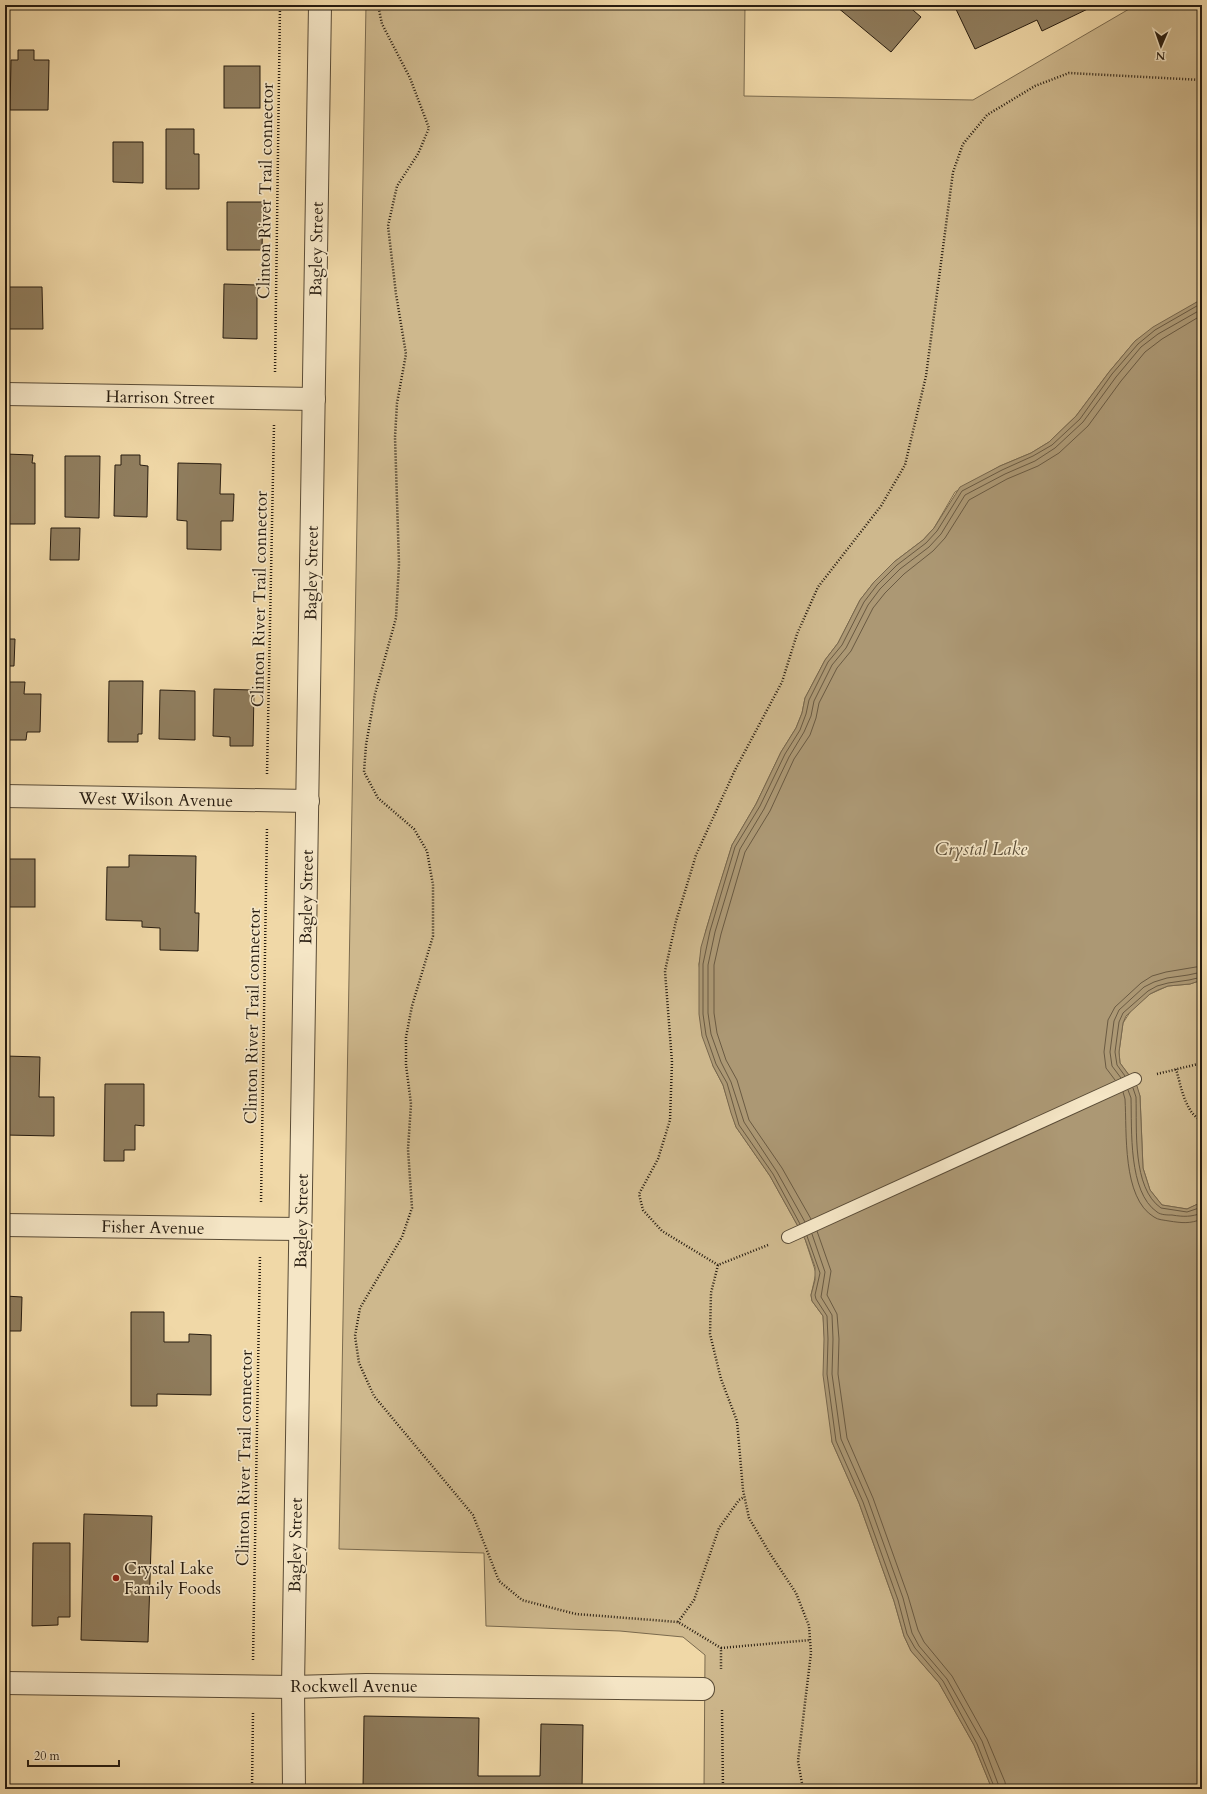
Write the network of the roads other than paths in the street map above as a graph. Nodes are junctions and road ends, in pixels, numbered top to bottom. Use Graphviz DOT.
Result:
graph roads {
  1 [pos="320,5"];
  2 [pos="5,394"];
  3 [pos="314,399"];
  4 [pos="5,796"];
  5 [pos="308,801"];
  6 [pos="1135,1079"];
  7 [pos="5,1225"];
  8 [pos="300,1229"];
  9 [pos="788,1236"];
  10 [pos="5,1683"];
  11 [pos="293,1687"];
  12 [pos="703,1689"];
  13 [pos="294,1789"];
  1 -- 3 [label="street, Bagley Street"];
  2 -- 3 [label="street, Harrison Street"];
  3 -- 5 [label="street, Bagley Street"];
  4 -- 5 [label="street, West Wilson Avenue"];
  5 -- 8 [label="street, Bagley Street"];
  6 -- 9 [label="lane"];
  7 -- 8 [label="street, Fisher Avenue"];
  8 -- 11 [label="street, Bagley Street"];
  10 -- 11 [label="street, Rockwell Avenue"];
  11 -- 12 [label="street, Rockwell Avenue"];
  11 -- 13 [label="street, Bagley Street"];
}
